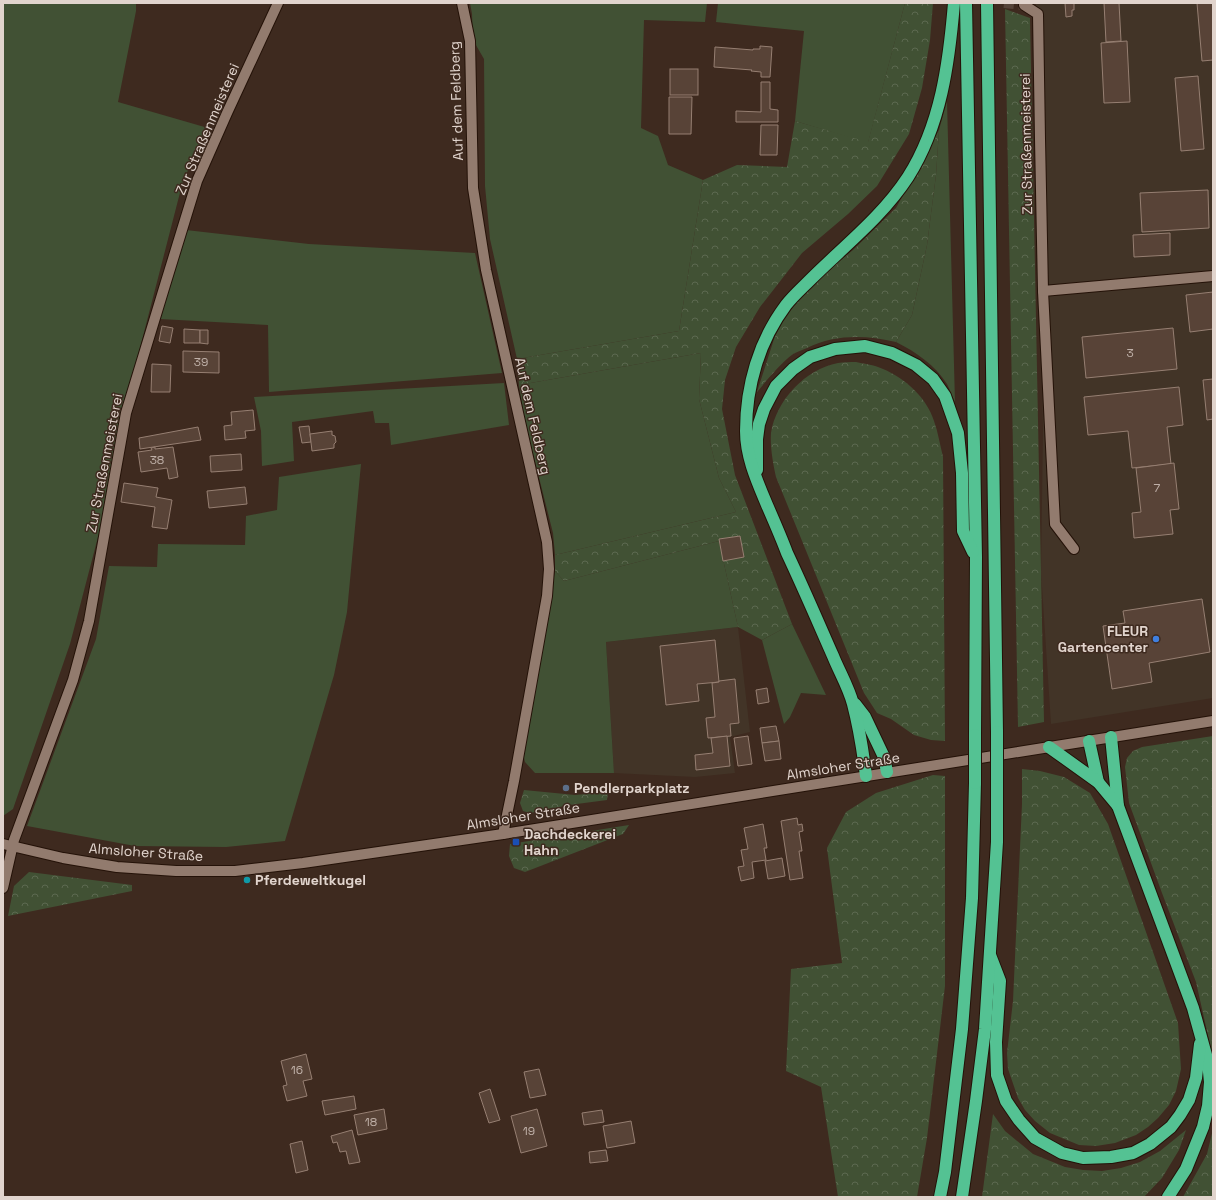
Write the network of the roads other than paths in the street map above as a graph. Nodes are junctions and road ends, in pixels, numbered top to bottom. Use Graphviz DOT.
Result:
graph roads {
  1 [pos="278,3"];
  2 [pos="462,3"];
  3 [pos="954,3"];
  4 [pos="966,3"];
  5 [pos="987,3"];
  6 [pos="1024,6"];
  7 [pos="1213,276"];
  8 [pos="1043,291"];
  9 [pos="758,483"];
  10 [pos="1074,549"];
  11 [pos="976,557"];
  12 [pos="853,702"];
  13 [pos="1213,721"];
  14 [pos="1111,737"];
  15 [pos="1089,741"];
  16 [pos="1049,747"];
  17 [pos="887,772"];
  18 [pos="866,776"];
  19 [pos="1098,782"];
  20 [pos="1118,806"];
  21 [pos="503,834"];
  22 [pos="7,845"];
  23 [pos="3,888"];
  24 [pos="990,955"];
  25 [pos="1201,1040"];
  26 [pos="940,1197"];
  27 [pos="962,1197"];
  28 [pos="1168,1197"];
  1 -- 22 [label="street, Zur Straßenmeisterei"];
  2 -- 21 [label="street, Auf dem Feldberg"];
  3 -- 9 [label="highway"];
  4 -- 11 [label="highway"];
  5 -- 24 [label="highway, bridge"];
  6 -- 8 [label="street, Zur Straßenmeisterei"];
  7 -- 8 [label="street"];
  8 -- 10 [label="street, Zur Straßenmeisterei"];
  9 -- 11 [label="highway"];
  9 -- 12 [label="highway"];
  11 -- 26 [label="highway, bridge"];
  12 -- 17 [label="highway"];
  12 -- 18 [label="highway"];
  13 -- 14 [label="street, Almsloher Straße"];
  14 -- 15 [label="street, Almsloher Straße"];
  14 -- 20 [label="highway"];
  15 -- 16 [label="street, Almsloher Straße"];
  15 -- 19 [label="highway"];
  16 -- 17 [label="street, Almsloher Straße"];
  16 -- 19 [label="highway"];
  17 -- 18 [label="street, Almsloher Straße"];
  18 -- 21 [label="street, Almsloher Straße"];
  19 -- 20 [label="highway"];
  20 -- 25 [label="highway"];
  21 -- 22 [label="street, Almsloher Straße"];
  22 -- 23 [label="street, Zur Straßenmeisterei"];
  24 -- 25 [label="highway"];
  24 -- 27 [label="highway"];
  25 -- 28 [label="highway"];
}
